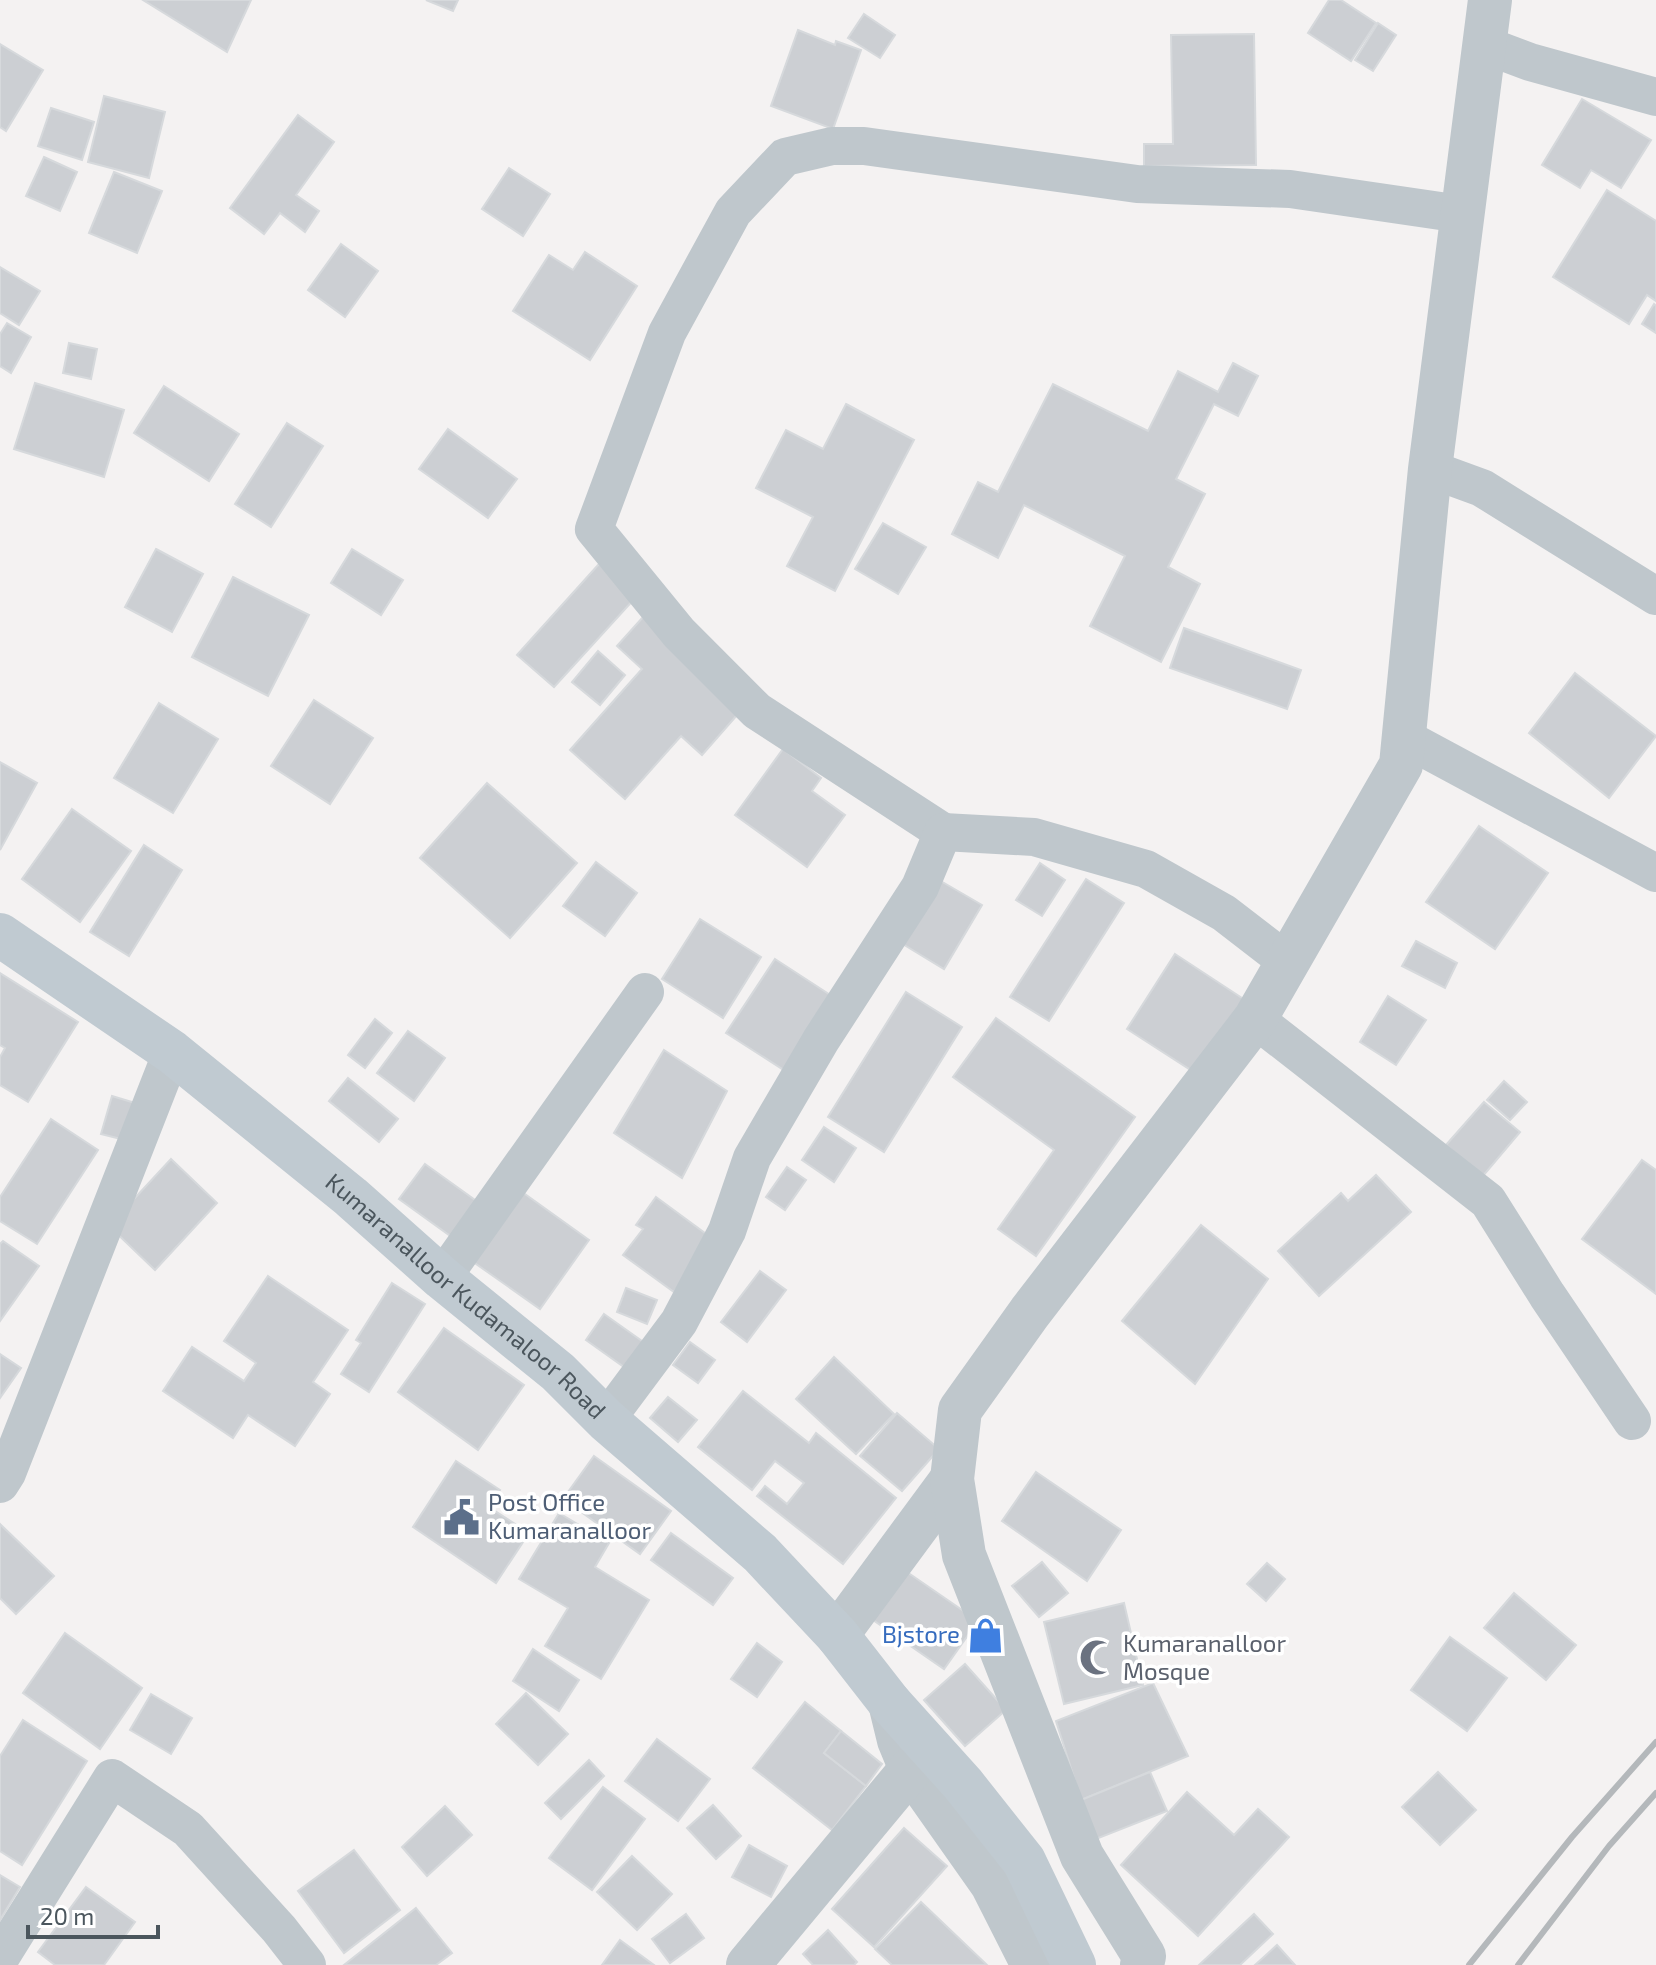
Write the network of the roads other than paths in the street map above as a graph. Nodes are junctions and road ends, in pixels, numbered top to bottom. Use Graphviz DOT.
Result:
graph roads {
  1 [pos="1490,0"];
  2 [pos="1482,44"];
  3 [pos="1656,97"];
  4 [pos="1461,214"];
  5 [pos="1430,469"];
  6 [pos="1656,596"];
  7 [pos="1403,737"];
  8 [pos="943,832"];
  9 [pos="1656,873"];
  10 [pos="0,935"];
  11 [pos="1289,963"];
  12 [pos="645,992"];
  13 [pos="1255,1019"];
  14 [pos="172,1052"];
  15 [pos="442,1278"];
  16 [pos="606,1420"];
  17 [pos="1632,1421"];
  18 [pos="952,1479"];
  19 [pos="0,1484"];
  20 [pos="837,1635"];
  21 [pos="890,1703"];
  22 [pos="911,1769"];
  23 [pos="0,1958"];
  24 [pos="1146,1962"];
  25 [pos="307,1965"];
  26 [pos="748,1965"];
  27 [pos="1033,1965"];
  28 [pos="1074,1965"];
  1 -- 2 [label="street"];
  2 -- 3 [label="street"];
  2 -- 4 [label="street"];
  4 -- 5 [label="street"];
  4 -- 8 [label="street"];
  5 -- 6 [label="street"];
  5 -- 7 [label="street"];
  7 -- 9 [label="street"];
  7 -- 11 [label="street"];
  8 -- 11 [label="street"];
  8 -- 16 [label="street"];
  10 -- 14 [label="main road, Kumaranalloor Kudamaloor Road"];
  11 -- 13 [label="street"];
  12 -- 15 [label="street"];
  13 -- 17 [label="street"];
  13 -- 18 [label="street"];
  14 -- 15 [label="main road, Kumaranalloor Kudamaloor Road"];
  14 -- 19 [label="street"];
  15 -- 16 [label="main road, Kumaranalloor Kudamaloor Road"];
  16 -- 20 [label="main road, Kumaranalloor Kudamaloor Road"];
  18 -- 20 [label="street"];
  18 -- 24 [label="street"];
  20 -- 21 [label="main road, Kumaranalloor Kudamaloor Road"];
  21 -- 22 [label="street"];
  21 -- 28 [label="main road, Kumaranalloor Kudamaloor Road"];
  22 -- 26 [label="street"];
  22 -- 27 [label="street"];
  23 -- 25 [label="street"];
}
